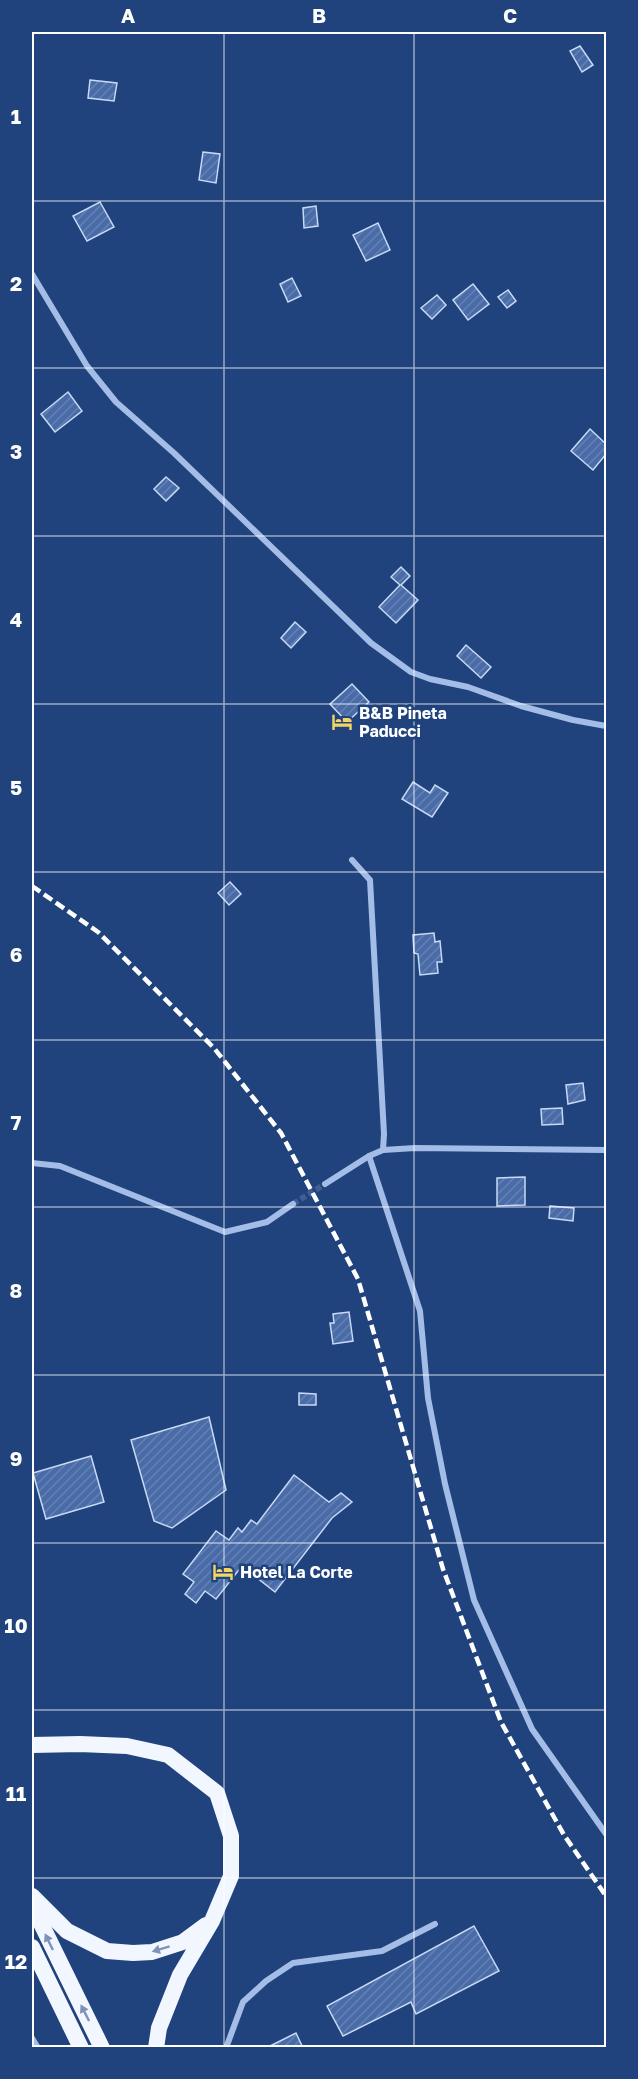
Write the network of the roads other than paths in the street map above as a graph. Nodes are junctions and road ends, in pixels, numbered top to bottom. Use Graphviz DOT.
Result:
graph roads {
  1 [pos="32,274"];
  2 [pos="606,726"];
  3 [pos="352,861"];
  4 [pos="383,1150"];
  5 [pos="606,1150"];
  6 [pos="369,1156"];
  7 [pos="32,1163"];
  8 [pos="325,1184"];
  9 [pos="293,1204"];
  10 [pos="32,1745"];
  11 [pos="606,1834"];
  12 [pos="32,1896"];
  13 [pos="32,1905"];
  14 [pos="212,1921"];
  15 [pos="435,1924"];
  16 [pos="32,1947"];
  17 [pos="32,2038"];
  18 [pos="38,2048"];
  19 [pos="81,2048"];
  20 [pos="102,2048"];
  21 [pos="156,2048"];
  22 [pos="226,2048"];
  1 -- 2 [label="street"];
  3 -- 4 [label="street"];
  4 -- 5 [label="street"];
  4 -- 6 [label="street"];
  6 -- 8 [label="street"];
  6 -- 11 [label="street"];
  7 -- 9 [label="street"];
  10 -- 14 [label="highway"];
  14 -- 12 [label="highway, one-way"];
  20 -- 13 [label="highway, one-way"];
  14 -- 21 [label="highway"];
  15 -- 22 [label="street"];
  16 -- 19 [label="highway"];
  17 -- 18 [label="street"];
}
